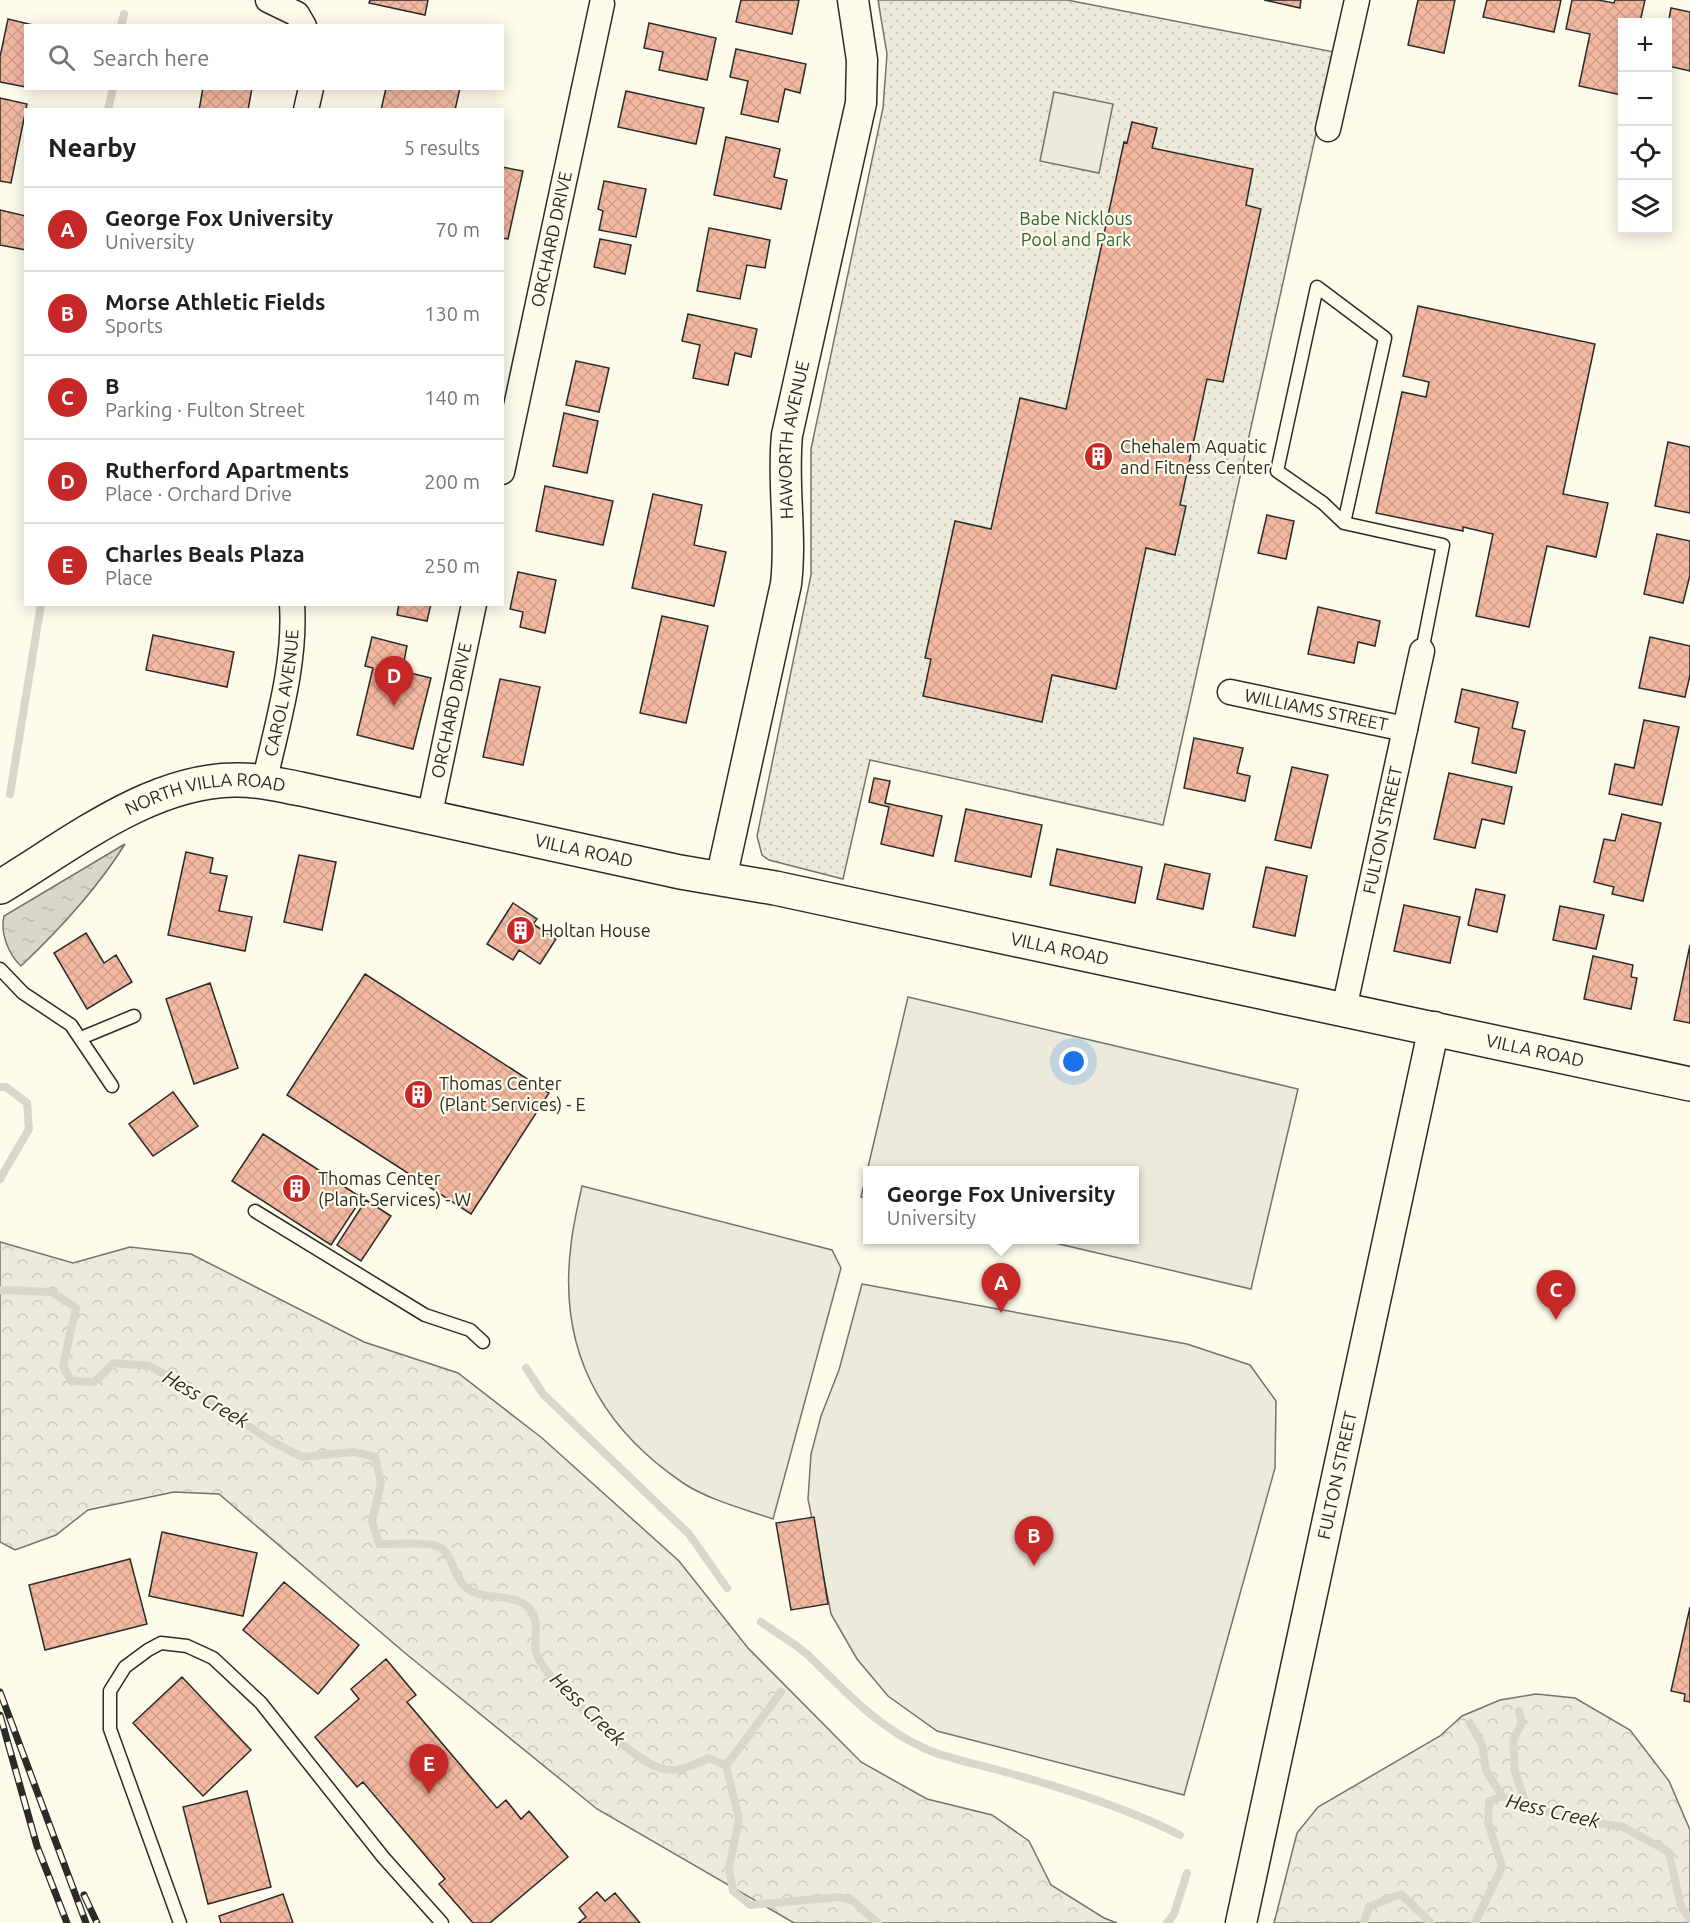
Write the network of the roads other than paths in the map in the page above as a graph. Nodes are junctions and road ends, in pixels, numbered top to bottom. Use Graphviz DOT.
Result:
graph roads {
  1 [pos="268,0"];
  2 [pos="853,0"];
  3 [pos="1357,0"];
  4 [pos="602,4"];
  5 [pos="303,24"];
  6 [pos="311,90"];
  7 [pos="306,108"];
  8 [pos="1328,129"];
  9 [pos="504,463"];
  10 [pos="1344,523"];
  11 [pos="292,606"];
  12 [pos="474,606"];
  13 [pos="1422,651"];
  14 [pos="1230,692"];
  15 [pos="1405,729"];
  16 [pos="264,783"];
  17 [pos="429,818"];
  18 [pos="721,879"];
  19 [pos="0,887"];
  20 [pos="0,969"];
  21 [pos="1344,1008"];
  22 [pos="134,1016"];
  23 [pos="1434,1027"];
  24 [pos="81,1038"];
  25 [pos="1690,1084"];
  26 [pos="112,1086"];
  27 [pos="255,1211"];
  28 [pos="483,1342"];
  29 [pos="180,1923"];
  30 [pos="442,1923"];
  31 [pos="1241,1923"];
  1 -- 5 [label="street"];
  2 -- 18 [label="street, HAWORTH AVENUE"];
  3 -- 8 [label="street"];
  4 -- 9 [label="street, ORCHARD DRIVE"];
  6 -- 7 [label="street"];
  10 -- 10 [label="lane"];
  10 -- 13 [label="lane"];
  11 -- 16 [label="street, CAROL AVENUE"];
  12 -- 17 [label="street, ORCHARD DRIVE"];
  13 -- 15 [label="street, FULTON STREET"];
  14 -- 15 [label="street, WILLIAMS STREET"];
  15 -- 21 [label="street, FULTON STREET"];
  16 -- 17 [label="main road, NORTH VILLA ROAD"];
  16 -- 19 [label="main road, NORTH VILLA ROAD"];
  17 -- 18 [label="main road, VILLA ROAD"];
  18 -- 21 [label="main road, VILLA ROAD"];
  20 -- 24 [label="lane"];
  21 -- 23 [label="main road, VILLA ROAD"];
  22 -- 24 [label="lane"];
  23 -- 25 [label="main road, VILLA ROAD"];
  23 -- 31 [label="street, FULTON STREET"];
  24 -- 26 [label="lane"];
  27 -- 28 [label="lane"];
  29 -- 30 [label="lane"];
}
